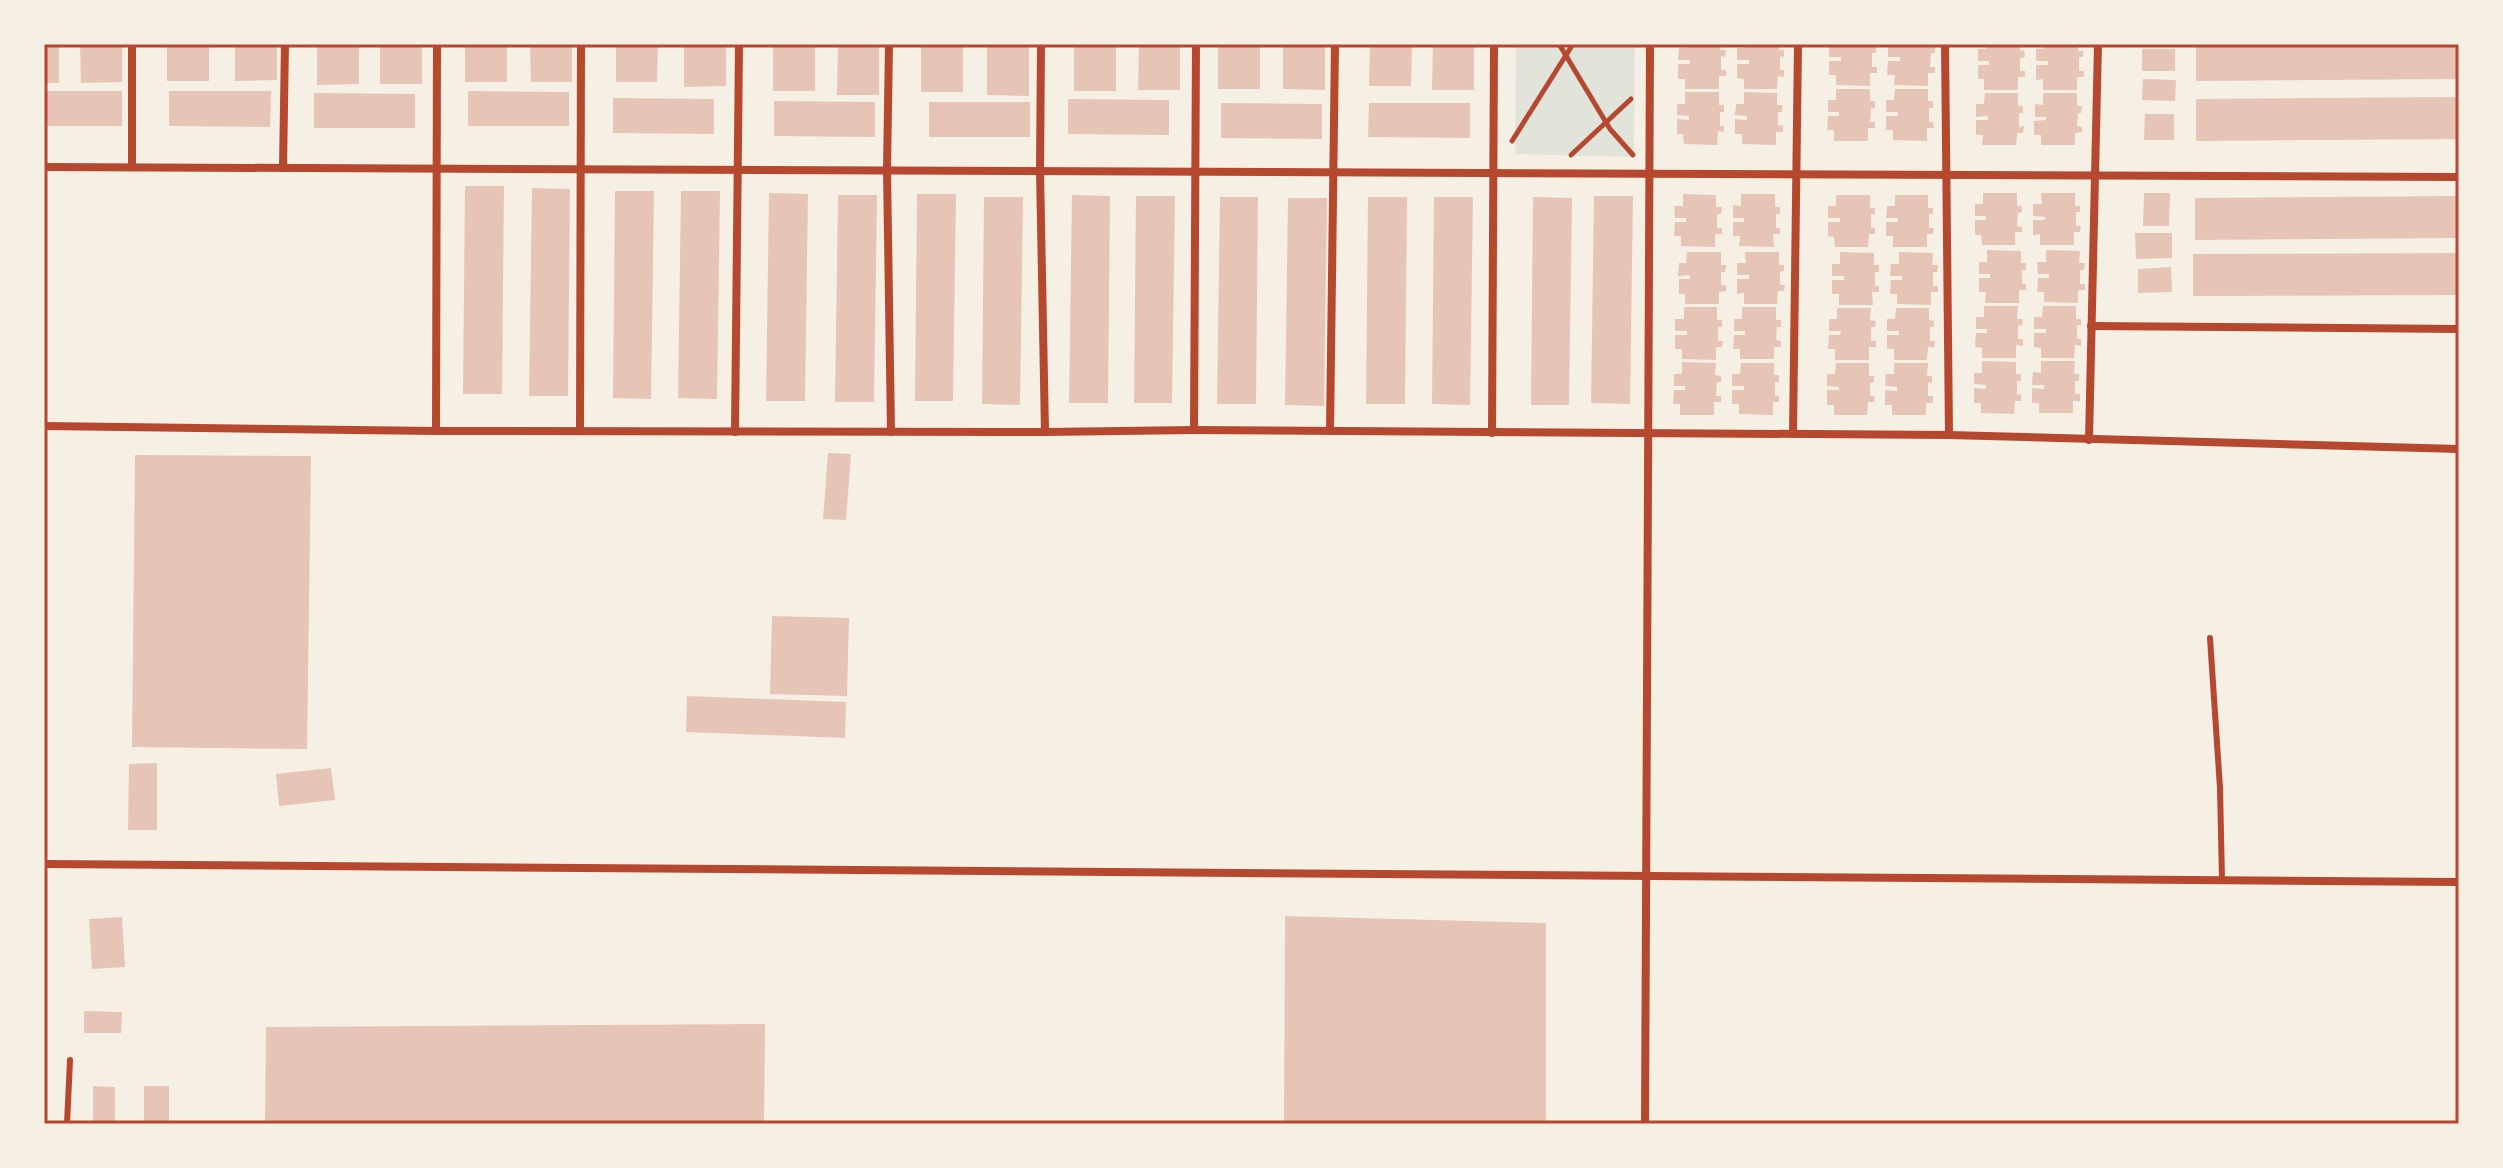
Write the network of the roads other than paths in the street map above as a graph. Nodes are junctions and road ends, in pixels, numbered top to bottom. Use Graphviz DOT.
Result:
graph roads {
  1 [pos="132,44"];
  2 [pos="285,44"];
  3 [pos="437,44"];
  4 [pos="581,44"];
  5 [pos="739,44"];
  6 [pos="889,44"];
  7 [pos="1041,44"];
  8 [pos="1196,44"];
  9 [pos="1335,44"];
  10 [pos="1494,44"];
  11 [pos="1650,44"];
  12 [pos="1798,44"];
  13 [pos="1945,44"];
  14 [pos="2098,44"];
  15 [pos="44,167"];
  16 [pos="132,167"];
  17 [pos="283,168"];
  18 [pos="437,169"];
  19 [pos="579,169"];
  20 [pos="737,170"];
  21 [pos="887,170"];
  22 [pos="1040,171"];
  23 [pos="1197,171"];
  24 [pos="1332,172"];
  25 [pos="1493,173"];
  26 [pos="1649,174"];
  27 [pos="1797,175"];
  28 [pos="1945,175"];
  29 [pos="2094,176"];
  30 [pos="2459,177"];
  31 [pos="2091,326"];
  32 [pos="2459,329"];
  33 [pos="44,426"];
  34 [pos="1194,430"];
  35 [pos="436,431"];
  36 [pos="580,431"];
  37 [pos="1330,431"];
  38 [pos="735,432"];
  39 [pos="891,432"];
  40 [pos="1045,432"];
  41 [pos="1492,433"];
  42 [pos="1648,434"];
  43 [pos="1793,434"];
  44 [pos="1949,435"];
  45 [pos="2089,440"];
  46 [pos="2459,449"];
  47 [pos="2210,638"];
  48 [pos="44,864"];
  49 [pos="1646,875"];
  50 [pos="2222,880"];
  51 [pos="2459,882"];
  52 [pos="70,1060"];
  53 [pos="67,1124"];
  54 [pos="1645,1124"];
  1 -- 16 [label="street"];
  2 -- 17 [label="street"];
  3 -- 18 [label="street"];
  4 -- 19 [label="street"];
  5 -- 20 [label="street"];
  6 -- 21 [label="street"];
  7 -- 22 [label="street"];
  8 -- 23 [label="street"];
  9 -- 24 [label="street"];
  10 -- 25 [label="street"];
  11 -- 26 [label="street"];
  12 -- 27 [label="street"];
  13 -- 28 [label="street"];
  14 -- 29 [label="street"];
  15 -- 16 [label="street"];
  16 -- 17 [label="street"];
  17 -- 18 [label="street"];
  18 -- 19 [label="street"];
  18 -- 35 [label="street"];
  19 -- 20 [label="street"];
  19 -- 36 [label="street"];
  20 -- 21 [label="street"];
  20 -- 38 [label="street"];
  21 -- 22 [label="street"];
  21 -- 39 [label="street"];
  22 -- 23 [label="street"];
  22 -- 40 [label="street"];
  23 -- 24 [label="street"];
  23 -- 34 [label="street"];
  24 -- 25 [label="street"];
  24 -- 37 [label="street"];
  25 -- 26 [label="street"];
  25 -- 41 [label="street"];
  26 -- 27 [label="street"];
  26 -- 42 [label="street"];
  27 -- 28 [label="street"];
  27 -- 43 [label="street"];
  28 -- 29 [label="street"];
  28 -- 44 [label="street"];
  29 -- 30 [label="street"];
  29 -- 31 [label="street"];
  31 -- 32 [label="street"];
  31 -- 45 [label="street"];
  33 -- 35 [label="street"];
  34 -- 37 [label="street"];
  34 -- 40 [label="street"];
  35 -- 36 [label="street"];
  36 -- 38 [label="street"];
  37 -- 41 [label="street"];
  38 -- 39 [label="street"];
  39 -- 40 [label="street"];
  41 -- 42 [label="street"];
  42 -- 43 [label="street"];
  42 -- 49 [label="street"];
  43 -- 44 [label="street"];
  44 -- 45 [label="street"];
  45 -- 46 [label="street"];
  47 -- 50 [label="lane"];
  48 -- 49 [label="street"];
  49 -- 50 [label="street"];
  49 -- 54 [label="street"];
  50 -- 51 [label="street"];
  52 -- 53 [label="lane"];
}
